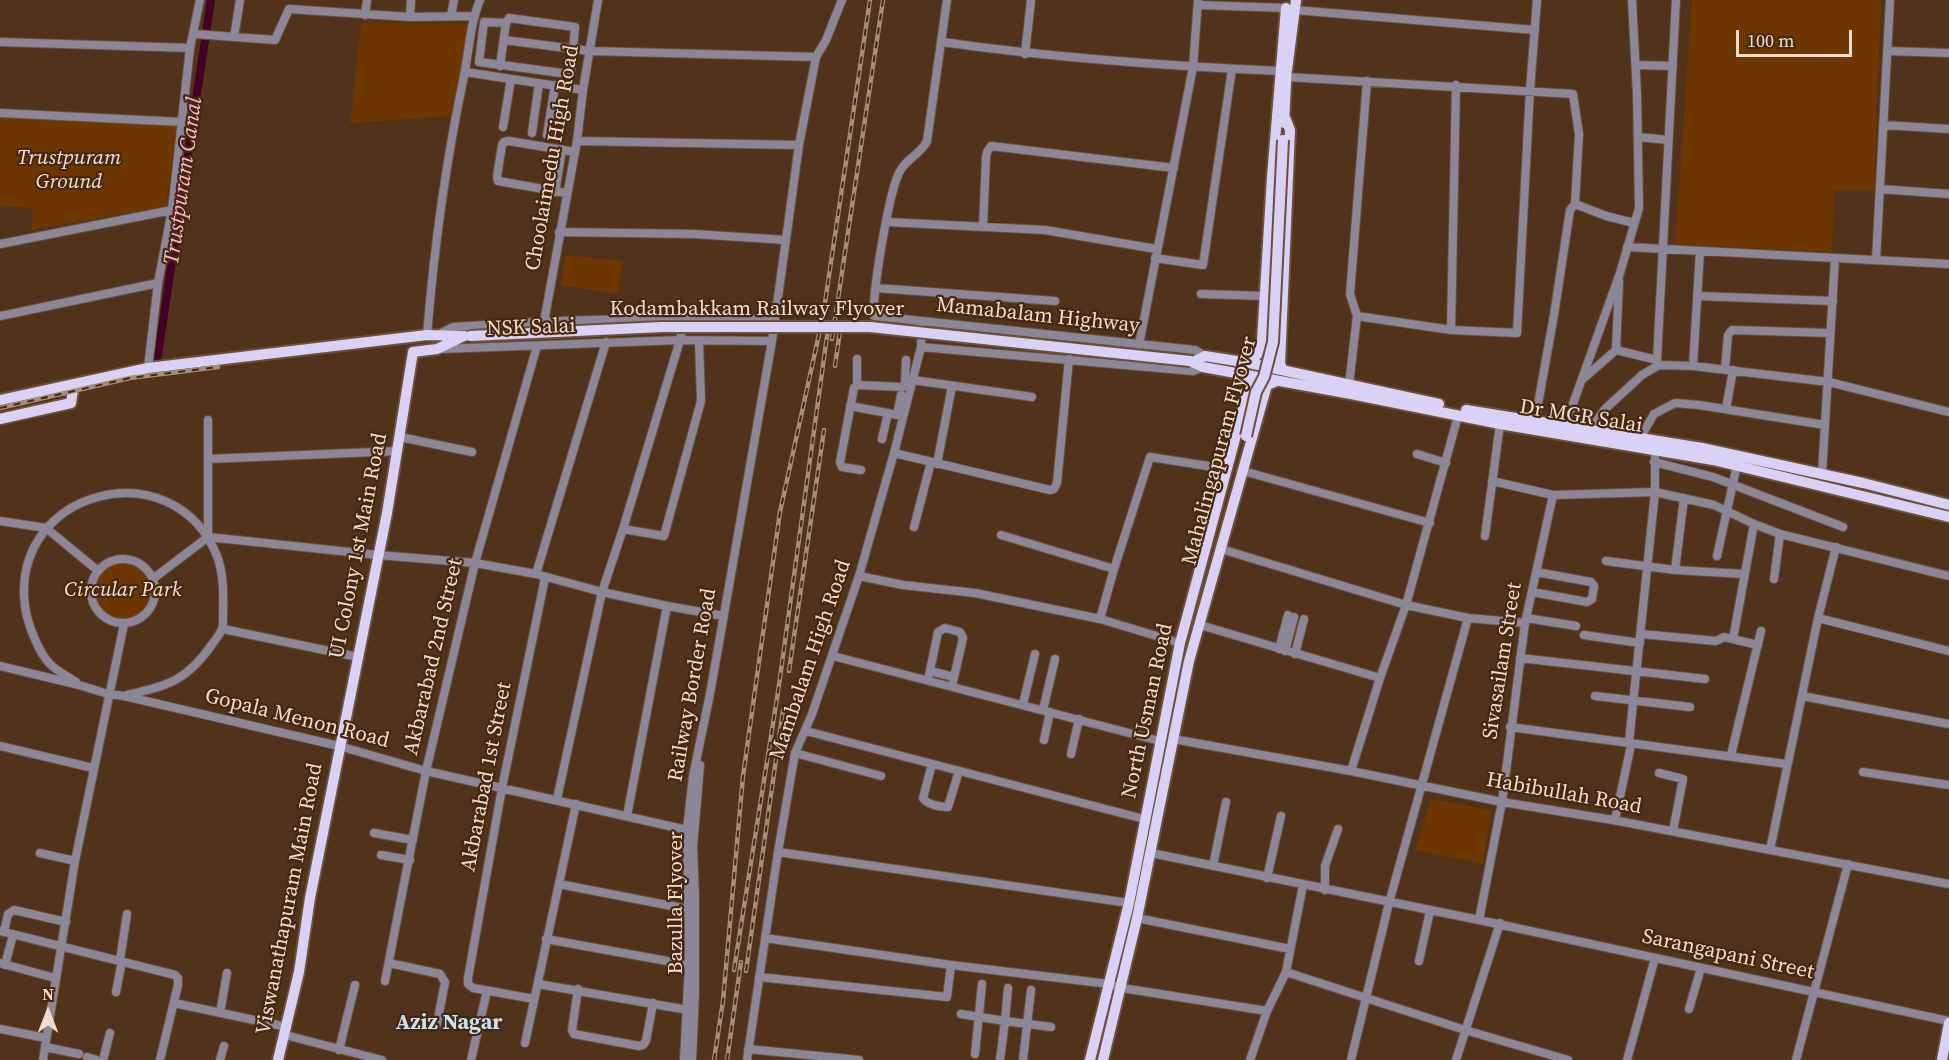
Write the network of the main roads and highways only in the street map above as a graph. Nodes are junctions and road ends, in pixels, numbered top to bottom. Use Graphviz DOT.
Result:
graph roads {
  1 [pos="1291,4"];
  2 [pos="1284,73"];
  3 [pos="1284,115"];
  4 [pos="467,336"];
  5 [pos="413,352"];
  6 [pos="1204,362"];
  7 [pos="1249,363"];
  8 [pos="1283,370"];
  9 [pos="1242,375"];
  10 [pos="1277,381"];
  11 [pos="74,384"];
  12 [pos="0,400"];
  13 [pos="1244,406"];
  14 [pos="1260,410"];
  15 [pos="0,419"];
  16 [pos="1655,445"];
  17 [pos="1949,506"];
  18 [pos="1949,517"];
  19 [pos="1194,621"];
  20 [pos="339,746"];
  21 [pos="1949,1022"];
  22 [pos="278,1060"];
  23 [pos="1090,1060"];
  24 [pos="1103,1060"];
  25 [pos="1942,1060"];
  1 -- 2 [label="main road"];
  2 -- 3 [label="main road"];
  2 -- 7 [label="main road"];
  3 -- 8 [label="main road"];
  3 -- 19 [label="main road, Mahalingapuram Flyover, bridge"];
  4 -- 5 [label="main road, Kodambakkam Railway Flyover"];
  4 -- 6 [label="main road, Kodambakkam Railway Flyover, bridge"];
  4 -- 11 [label="main road, Kodambakkam Railway Flyover"];
  5 -- 20 [label="main road, UI Colony 1st Main Road"];
  6 -- 7 [label="main road, Dr MGR Salai"];
  6 -- 9 [label="main road, Dr MGR Salai"];
  7 -- 8 [label="main road, Dr MGR Salai"];
  8 -- 16 [label="main road, Dr MGR Salai"];
  9 -- 10 [label="main road, Dr MGR Salai"];
  9 -- 13 [label="main road, North Usman Road"];
  10 -- 14 [label="main road, North Usman Road"];
  10 -- 16 [label="main road, Dr MGR Salai"];
  11 -- 12 [label="main road, Kodambakkam Railway Flyover"];
  11 -- 15 [label="main road"];
  13 -- 14 [label="main road"];
  13 -- 19 [label="main road, North Usman Road"];
  14 -- 19 [label="main road, North Usman Road"];
  16 -- 17 [label="main road, Dr MGR Salai"];
  16 -- 18 [label="main road, Dr MGR Salai"];
  19 -- 23 [label="main road, North Usman Road"];
  19 -- 24 [label="main road, North Usman Road"];
  20 -- 22 [label="main road, Viswanathapuram Main Road"];
  21 -- 25 [label="main road"];
}
